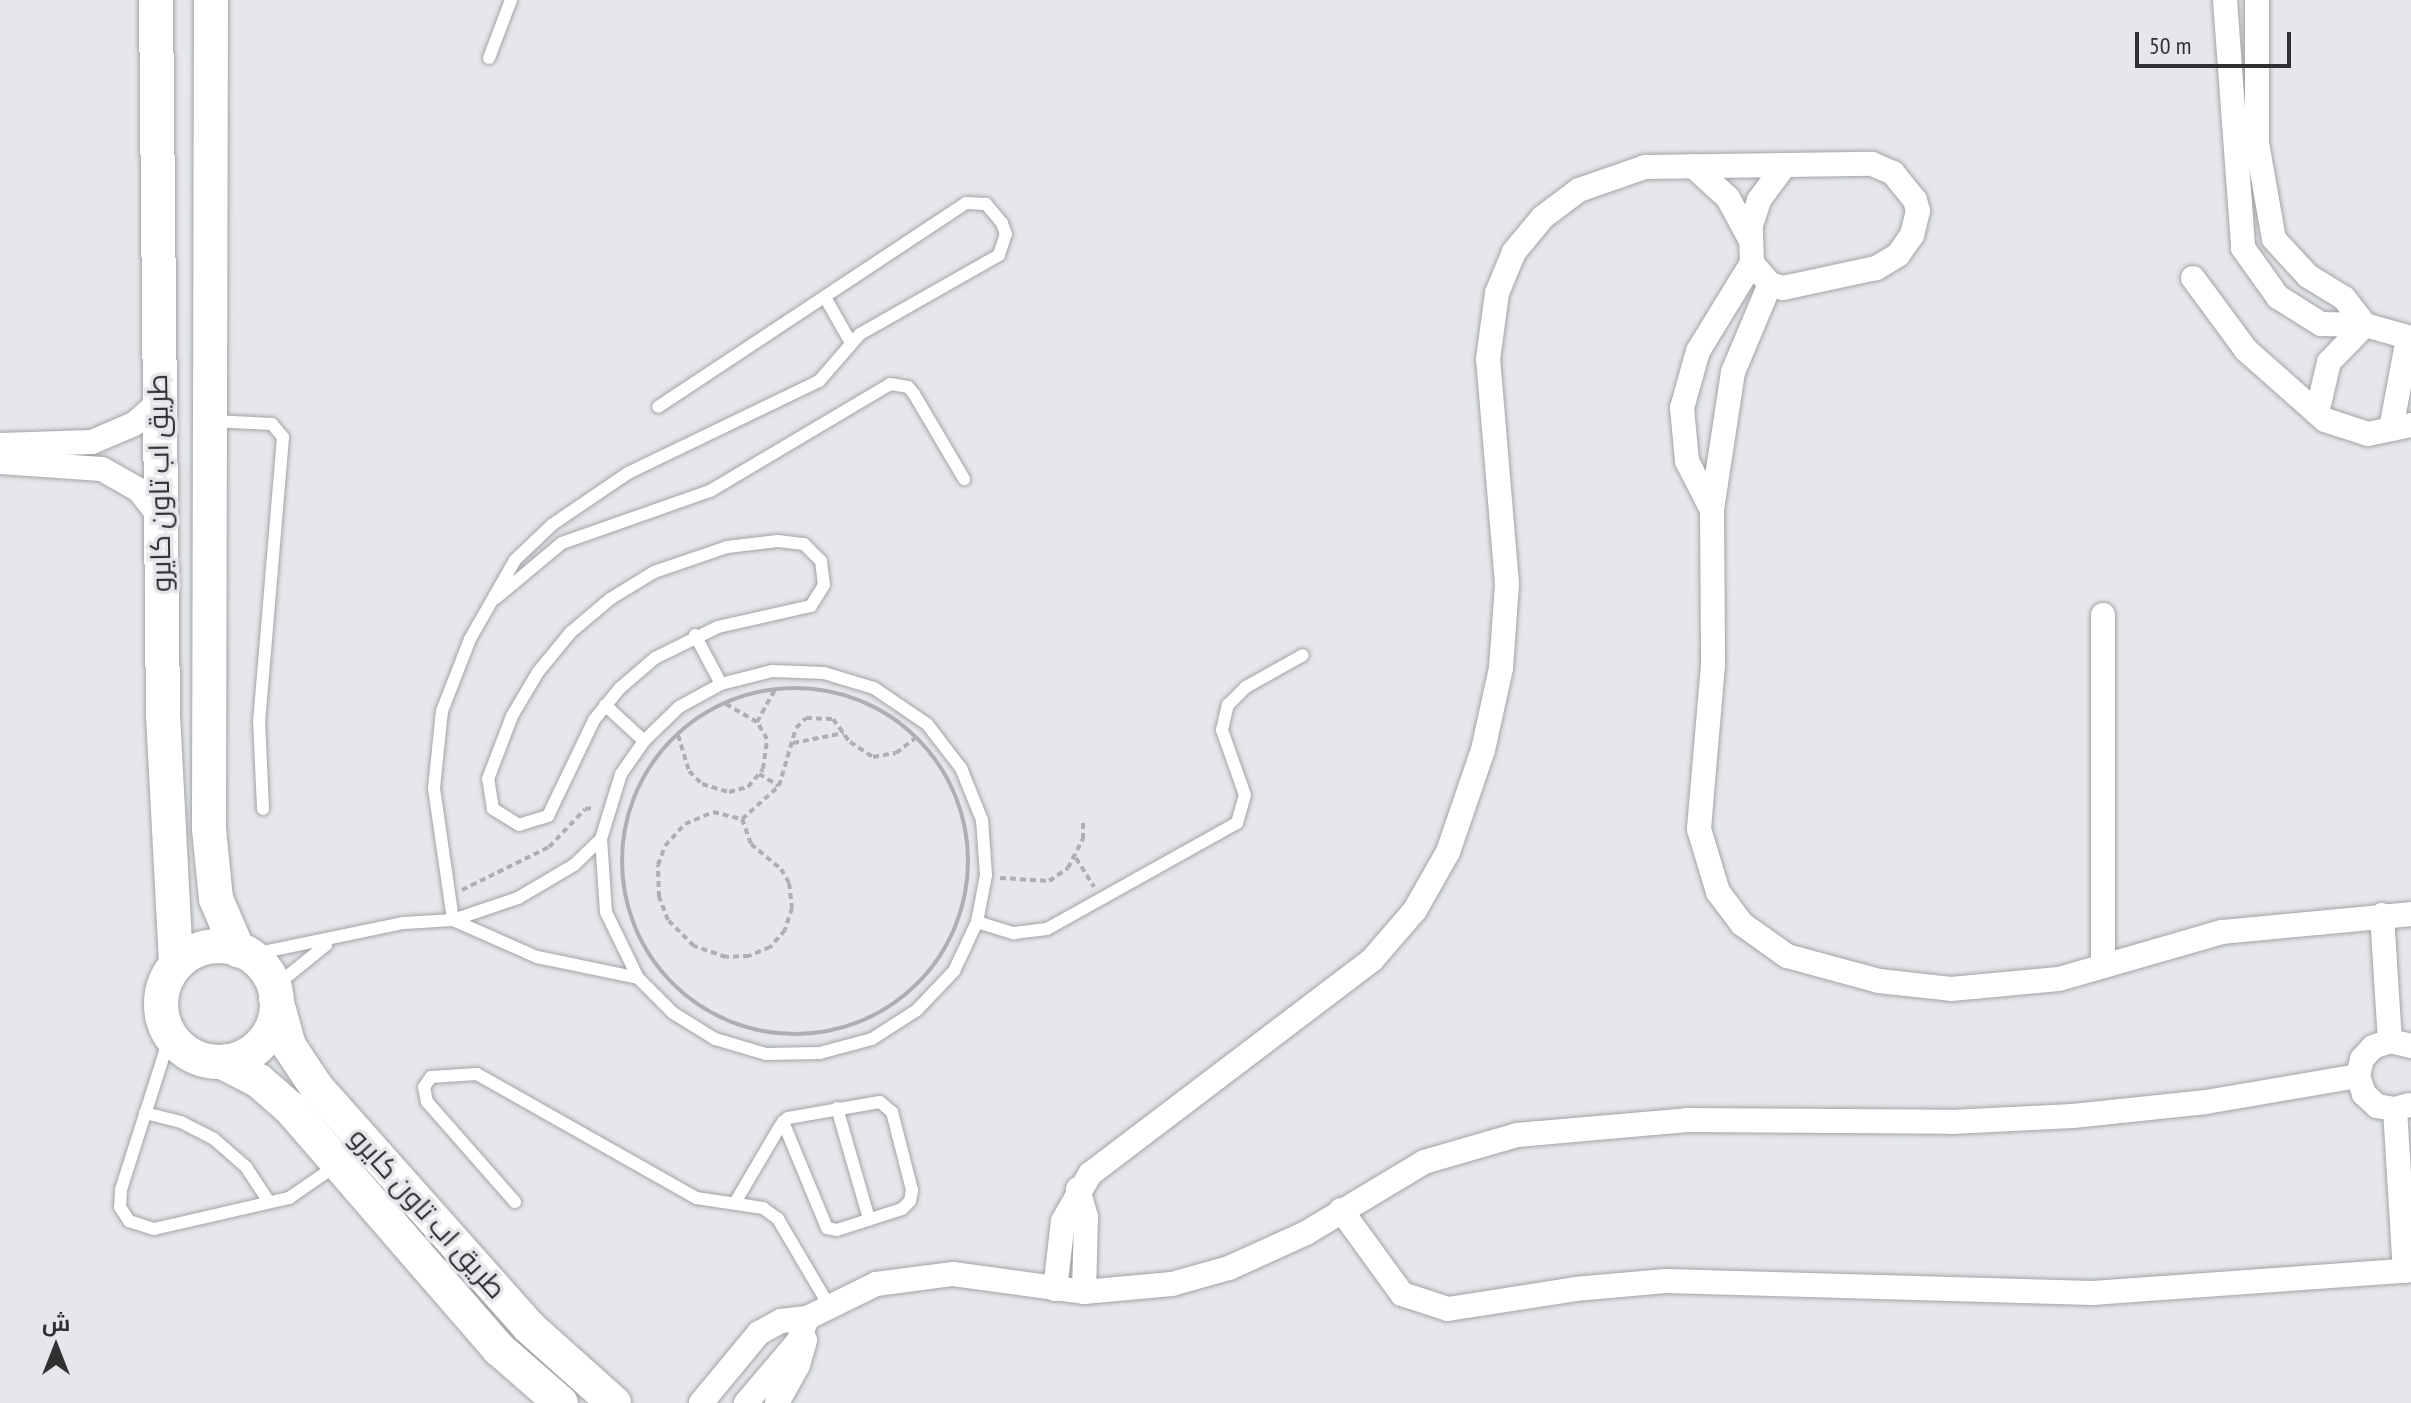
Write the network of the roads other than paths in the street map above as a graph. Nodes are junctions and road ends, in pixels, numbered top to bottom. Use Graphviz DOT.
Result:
graph roads {
  1 [pos="156,0"];
  2 [pos="211,0"];
  3 [pos="511,0"];
  4 [pos="2225,0"];
  5 [pos="2257,0"];
  6 [pos="2229,36"];
  7 [pos="2259,39"];
  8 [pos="489,58"];
  9 [pos="155,78"];
  10 [pos="213,82"];
  11 [pos="1693,166"];
  12 [pos="1784,166"];
  13 [pos="2274,239"];
  14 [pos="2243,248"];
  15 [pos="1751,251"];
  16 [pos="2193,278"];
  17 [pos="1770,284"];
  18 [pos="826,299"];
  19 [pos="2365,325"];
  20 [pos="2410,338"];
  21 [pos="850,341"];
  22 [pos="157,404"];
  23 [pos="658,407"];
  24 [pos="2317,413"];
  25 [pos="210,421"];
  26 [pos="2401,427"];
  27 [pos="0,445"];
  28 [pos="37,454"];
  29 [pos="0,462"];
  30 [pos="964,479"];
  31 [pos="1712,510"];
  32 [pos="159,516"];
  33 [pos="488,605"];
  34 [pos="2103,615"];
  35 [pos="695,635"];
  36 [pos="1303,655"];
  37 [pos="721,684"];
  38 [pos="605,705"];
  39 [pos="644,741"];
  40 [pos="263,809"];
  41 [pos="601,839"];
  42 [pos="2411,914"];
  43 [pos="2382,915"];
  44 [pos="453,920"];
  45 [pos="977,922"];
  46 [pos="332,941"];
  47 [pos="243,952"];
  48 [pos="176,965"];
  49 [pos="2103,966"];
  50 [pos="638,978"];
  51 [pos="275,993"];
  52 [pos="170,1036"];
  53 [pos="2400,1044"];
  54 [pos="222,1062"];
  55 [pos="2358,1076"];
  56 [pos="2403,1107"];
  57 [pos="837,1108"];
  58 [pos="145,1113"];
  59 [pos="783,1122"];
  60 [pos="339,1164"];
  61 [pos="1078,1189"];
  62 [pos="736,1201"];
  63 [pos="269,1202"];
  64 [pos="515,1202"];
  65 [pos="1341,1210"];
  66 [pos="869,1219"];
  67 [pos="2408,1270"];
  68 [pos="1055,1289"];
  69 [pos="1084,1292"];
  70 [pos="828,1304"];
  71 [pos="807,1318"];
  72 [pos="561,1403"];
  73 [pos="614,1403"];
  74 [pos="701,1403"];
  75 [pos="746,1403"];
  76 [pos="777,1403"];
  1 -- 9 [label="street, طريق اب تاون كايرو"];
  2 -- 10 [label="street, طريق اب تاون كايرو"];
  3 -- 8 [label="lane"];
  4 -- 6 [label="street"];
  5 -- 7 [label="street"];
  6 -- 7 [label="street"];
  6 -- 14 [label="street"];
  7 -- 13 [label="street"];
  9 -- 10 [label="street"];
  9 -- 22 [label="street, طريق اب تاون كايرو"];
  10 -- 25 [label="street, طريق اب تاون كايرو"];
  11 -- 12 [label="street"];
  11 -- 15 [label="street"];
  11 -- 61 [label="street"];
  12 -- 15 [label="street"];
  12 -- 17 [label="street"];
  13 -- 14 [label="street"];
  13 -- 19 [label="street"];
  14 -- 19 [label="street"];
  15 -- 17 [label="street"];
  15 -- 31 [label="street"];
  16 -- 24 [label="street"];
  17 -- 31 [label="street"];
  18 -- 21 [label="lane"];
  18 -- 21 [label="lane"];
  18 -- 23 [label="lane"];
  19 -- 20 [label="street"];
  19 -- 24 [label="street"];
  20 -- 26 [label="street"];
  21 -- 33 [label="lane"];
  22 -- 28 [label="street"];
  22 -- 32 [label="street, طريق اب تاون كايرو"];
  24 -- 26 [label="street"];
  25 -- 40 [label="lane"];
  25 -- 47 [label="street, طريق اب تاون كايرو"];
  27 -- 28 [label="street"];
  28 -- 29 [label="street"];
  28 -- 32 [label="street"];
  30 -- 33 [label="lane"];
  31 -- 49 [label="street"];
  32 -- 48 [label="street, طريق اب تاون كايرو"];
  33 -- 44 [label="lane"];
  34 -- 49 [label="street"];
  35 -- 37 [label="lane"];
  35 -- 38 [label="lane"];
  35 -- 38 [label="lane"];
  36 -- 45 [label="lane"];
  37 -- 39 [label="lane"];
  37 -- 45 [label="lane"];
  38 -- 39 [label="lane"];
  39 -- 41 [label="lane"];
  41 -- 44 [label="lane"];
  41 -- 50 [label="lane"];
  42 -- 43 [label="street"];
  43 -- 49 [label="street"];
  43 -- 53 [label="street"];
  44 -- 46 [label="lane"];
  44 -- 50 [label="lane"];
  45 -- 50 [label="lane"];
  46 -- 47 [label="lane"];
  46 -- 51 [label="lane"];
  47 -- 48 [label="street"];
  47 -- 51 [label="street"];
  48 -- 52 [label="street"];
  51 -- 54 [label="street"];
  51 -- 73 [label="street, طريق اب تاون كايرو"];
  52 -- 54 [label="street"];
  52 -- 58 [label="lane"];
  53 -- 55 [label="street"];
  54 -- 60 [label="street, طريق اب تاون كايرو"];
  55 -- 56 [label="street"];
  55 -- 65 [label="street"];
  56 -- 67 [label="street"];
  57 -- 59 [label="lane"];
  57 -- 66 [label="lane"];
  57 -- 66 [label="lane"];
  58 -- 63 [label="lane"];
  58 -- 63 [label="lane"];
  59 -- 62 [label="lane"];
  59 -- 66 [label="lane"];
  60 -- 63 [label="lane"];
  60 -- 72 [label="street, طريق اب تاون كايرو"];
  61 -- 68 [label="street"];
  61 -- 69 [label="street"];
  62 -- 64 [label="lane"];
  62 -- 70 [label="lane"];
  65 -- 67 [label="street"];
  65 -- 69 [label="street"];
  68 -- 69 [label="street"];
  68 -- 70 [label="street"];
  70 -- 71 [label="street"];
  71 -- 74 [label="street"];
  71 -- 75 [label="street"];
  71 -- 76 [label="street"];
}
